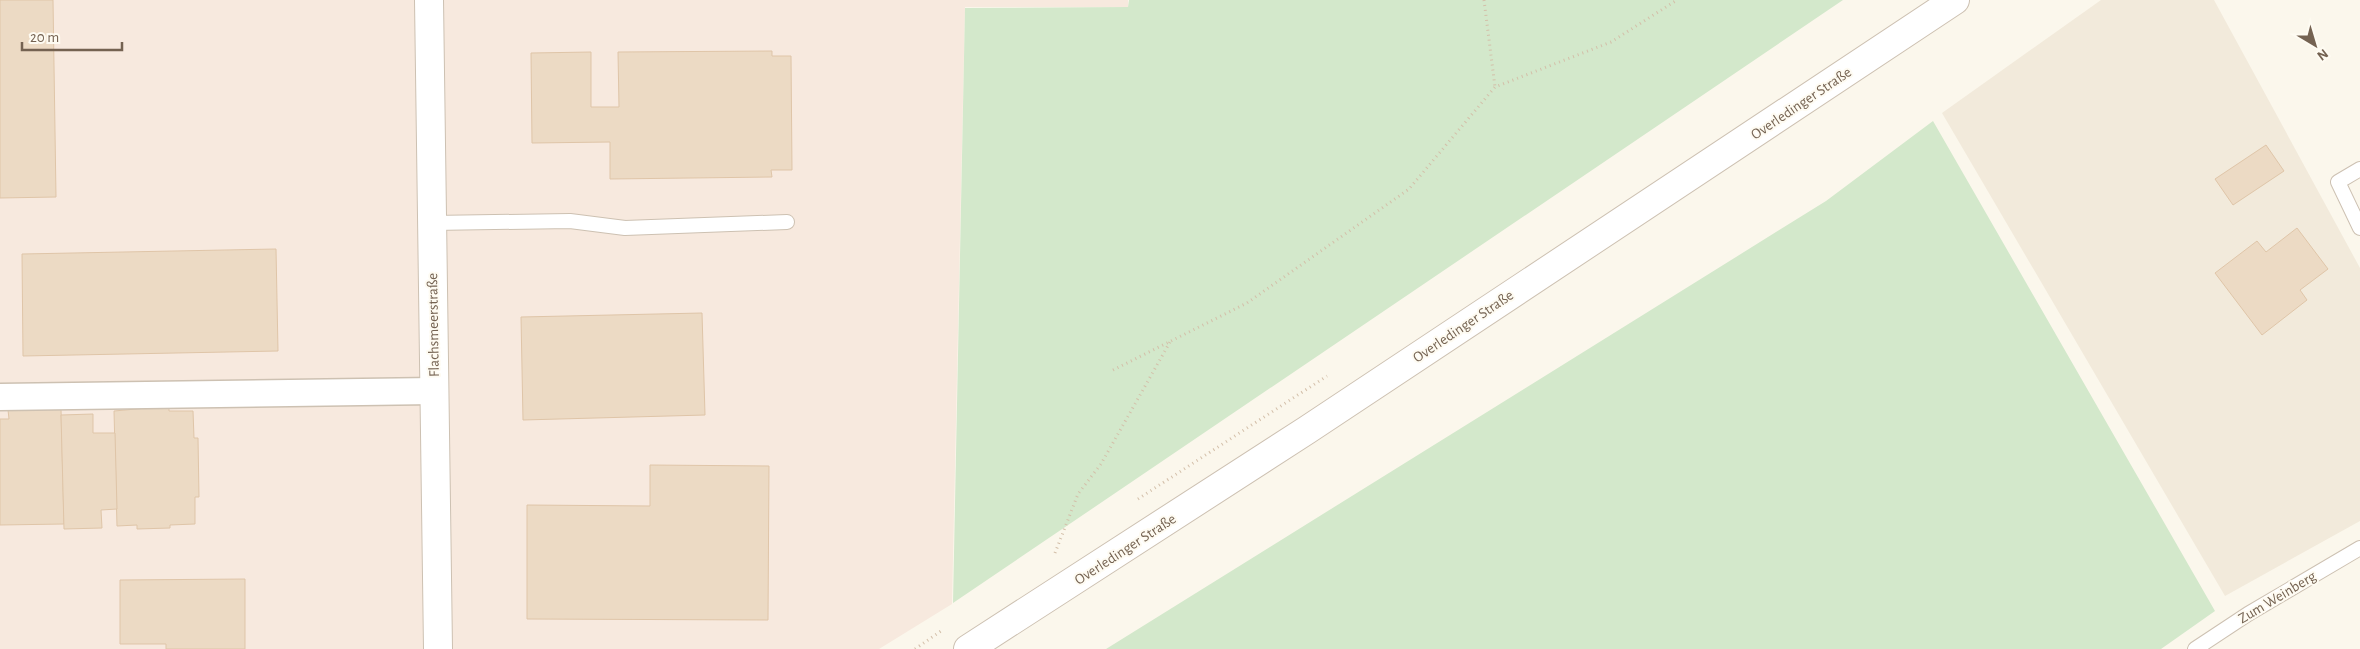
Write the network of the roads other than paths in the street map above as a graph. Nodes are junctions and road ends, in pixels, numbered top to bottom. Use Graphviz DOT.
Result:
graph roads {
  1 [pos="429,0"];
  2 [pos="1956,0"];
  3 [pos="2360,169"];
  4 [pos="787,222"];
  5 [pos="432,223"];
  6 [pos="2360,228"];
  7 [pos="434,390"];
  8 [pos="0,397"];
  9 [pos="2360,548"];
  10 [pos="438,649"];
  11 [pos="968,649"];
  12 [pos="2194,649"];
  1 -- 5 [label="street, Flachsmeerstraße"];
  2 -- 11 [label="street, Overledinger Straße"];
  3 -- 6 [label="lane"];
  4 -- 5 [label="lane"];
  5 -- 7 [label="street, Flachsmeerstraße"];
  7 -- 8 [label="street"];
  7 -- 10 [label="street, Flachsmeerstraße"];
  9 -- 12 [label="lane, Zum Weinberg"];
}
